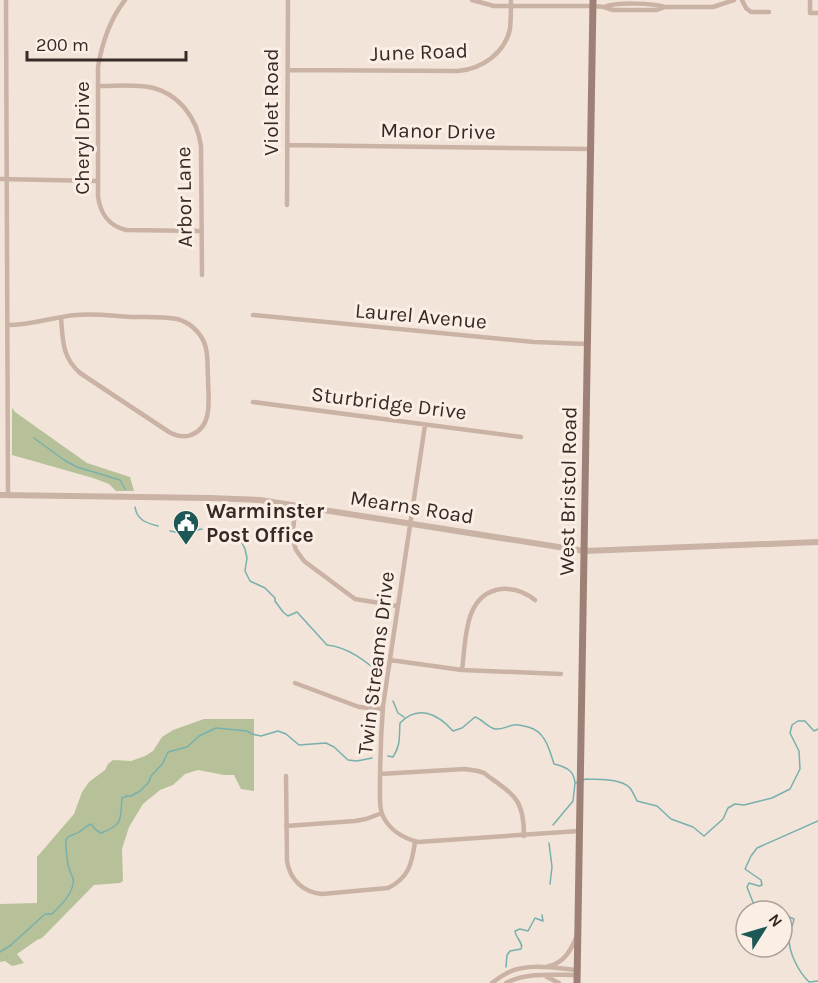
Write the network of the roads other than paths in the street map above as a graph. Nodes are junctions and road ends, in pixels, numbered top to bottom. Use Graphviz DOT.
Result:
graph roads {
  1 [pos="6,0"];
  2 [pos="125,0"];
  3 [pos="288,0"];
  4 [pos="472,0"];
  5 [pos="511,0"];
  6 [pos="665,0"];
  7 [pos="734,0"];
  8 [pos="742,0"];
  9 [pos="810,0"];
  10 [pos="593,3"];
  11 [pos="511,7"];
  12 [pos="665,7"];
  13 [pos="769,12"];
  14 [pos="818,13"];
  15 [pos="288,70"];
  16 [pos="98,86"];
  17 [pos="287,145"];
  18 [pos="590,149"];
  19 [pos="0,179"];
  20 [pos="6,180"];
  21 [pos="98,180"];
  22 [pos="287,205"];
  23 [pos="201,231"];
  24 [pos="202,275"];
  25 [pos="253,315"];
  26 [pos="61,318"];
  27 [pos="8,325"];
  28 [pos="587,344"];
  29 [pos="253,402"];
  30 [pos="425,425"];
  31 [pos="521,437"];
  32 [pos="4,495"];
  33 [pos="296,505"];
  34 [pos="411,523"];
  35 [pos="818,542"];
  36 [pos="584,551"];
  37 [pos="536,600"];
  38 [pos="398,606"];
  39 [pos="390,660"];
  40 [pos="462,670"];
  41 [pos="561,674"];
  42 [pos="295,683"];
  43 [pos="383,709"];
  44 [pos="380,774"];
  45 [pos="286,776"];
  46 [pos="382,813"];
  47 [pos="286,826"];
  48 [pos="579,831"];
  49 [pos="524,836"];
  50 [pos="415,842"];
  51 [pos="578,934"];
  52 [pos="544,968"];
  53 [pos="541,975"];
  54 [pos="577,976"];
  55 [pos="492,983"];
  56 [pos="506,983"];
  57 [pos="559,983"];
  1 -- 20 [label="street"];
  2 -- 16 [label="street, Cheryl Drive"];
  3 -- 15 [label="street, Violet Road"];
  4 -- 11 [label="street"];
  5 -- 11 [label="street, June Road"];
  6 -- 12 [label="street"];
  7 -- 12 [label="street"];
  8 -- 13 [label="street"];
  9 -- 14 [label="street"];
  10 -- 11 [label="street"];
  10 -- 12 [label="street"];
  10 -- 18 [label="main road, West Bristol Road"];
  11 -- 15 [label="street, June Road"];
  15 -- 17 [label="street, Violet Road"];
  16 -- 21 [label="street, Cheryl Drive"];
  16 -- 23 [label="street, Arbor Lane"];
  17 -- 18 [label="street, Manor Drive"];
  17 -- 22 [label="street, Violet Road"];
  18 -- 28 [label="main road, West Bristol Road"];
  19 -- 20 [label="street"];
  20 -- 21 [label="street"];
  20 -- 27 [label="street"];
  21 -- 23 [label="street, Cheryl Drive"];
  23 -- 24 [label="street, Arbor Lane"];
  25 -- 28 [label="street, Laurel Avenue"];
  26 -- 26 [label="street"];
  26 -- 27 [label="street"];
  27 -- 32 [label="street"];
  28 -- 36 [label="main road, West Bristol Road"];
  29 -- 30 [label="street, Sturbridge Drive"];
  30 -- 31 [label="street, Sturbridge Drive"];
  30 -- 34 [label="street, Twin Streams Drive"];
  32 -- 33 [label="street, Mearns Road"];
  33 -- 34 [label="street, Mearns Road"];
  33 -- 38 [label="street"];
  34 -- 36 [label="street, Mearns Road"];
  34 -- 38 [label="street, Twin Streams Drive"];
  35 -- 36 [label="street, Mearns Road"];
  36 -- 48 [label="main road, West Bristol Road"];
  37 -- 40 [label="street"];
  38 -- 39 [label="street, Twin Streams Drive"];
  39 -- 40 [label="street"];
  39 -- 43 [label="street, Twin Streams Drive"];
  40 -- 41 [label="street"];
  42 -- 43 [label="street"];
  43 -- 44 [label="street, Twin Streams Drive"];
  44 -- 46 [label="street, Twin Streams Drive"];
  44 -- 49 [label="street"];
  45 -- 47 [label="street"];
  46 -- 47 [label="street"];
  46 -- 50 [label="street"];
  47 -- 50 [label="street"];
  48 -- 49 [label="street"];
  48 -- 51 [label="main road, West Bristol Road"];
  49 -- 50 [label="street"];
  51 -- 52 [label="street"];
  51 -- 54 [label="main road, West Bristol Road"];
  52 -- 54 [label="street"];
  52 -- 55 [label="street"];
  53 -- 54 [label="street"];
  53 -- 56 [label="street"];
  53 -- 57 [label="street"];
}
